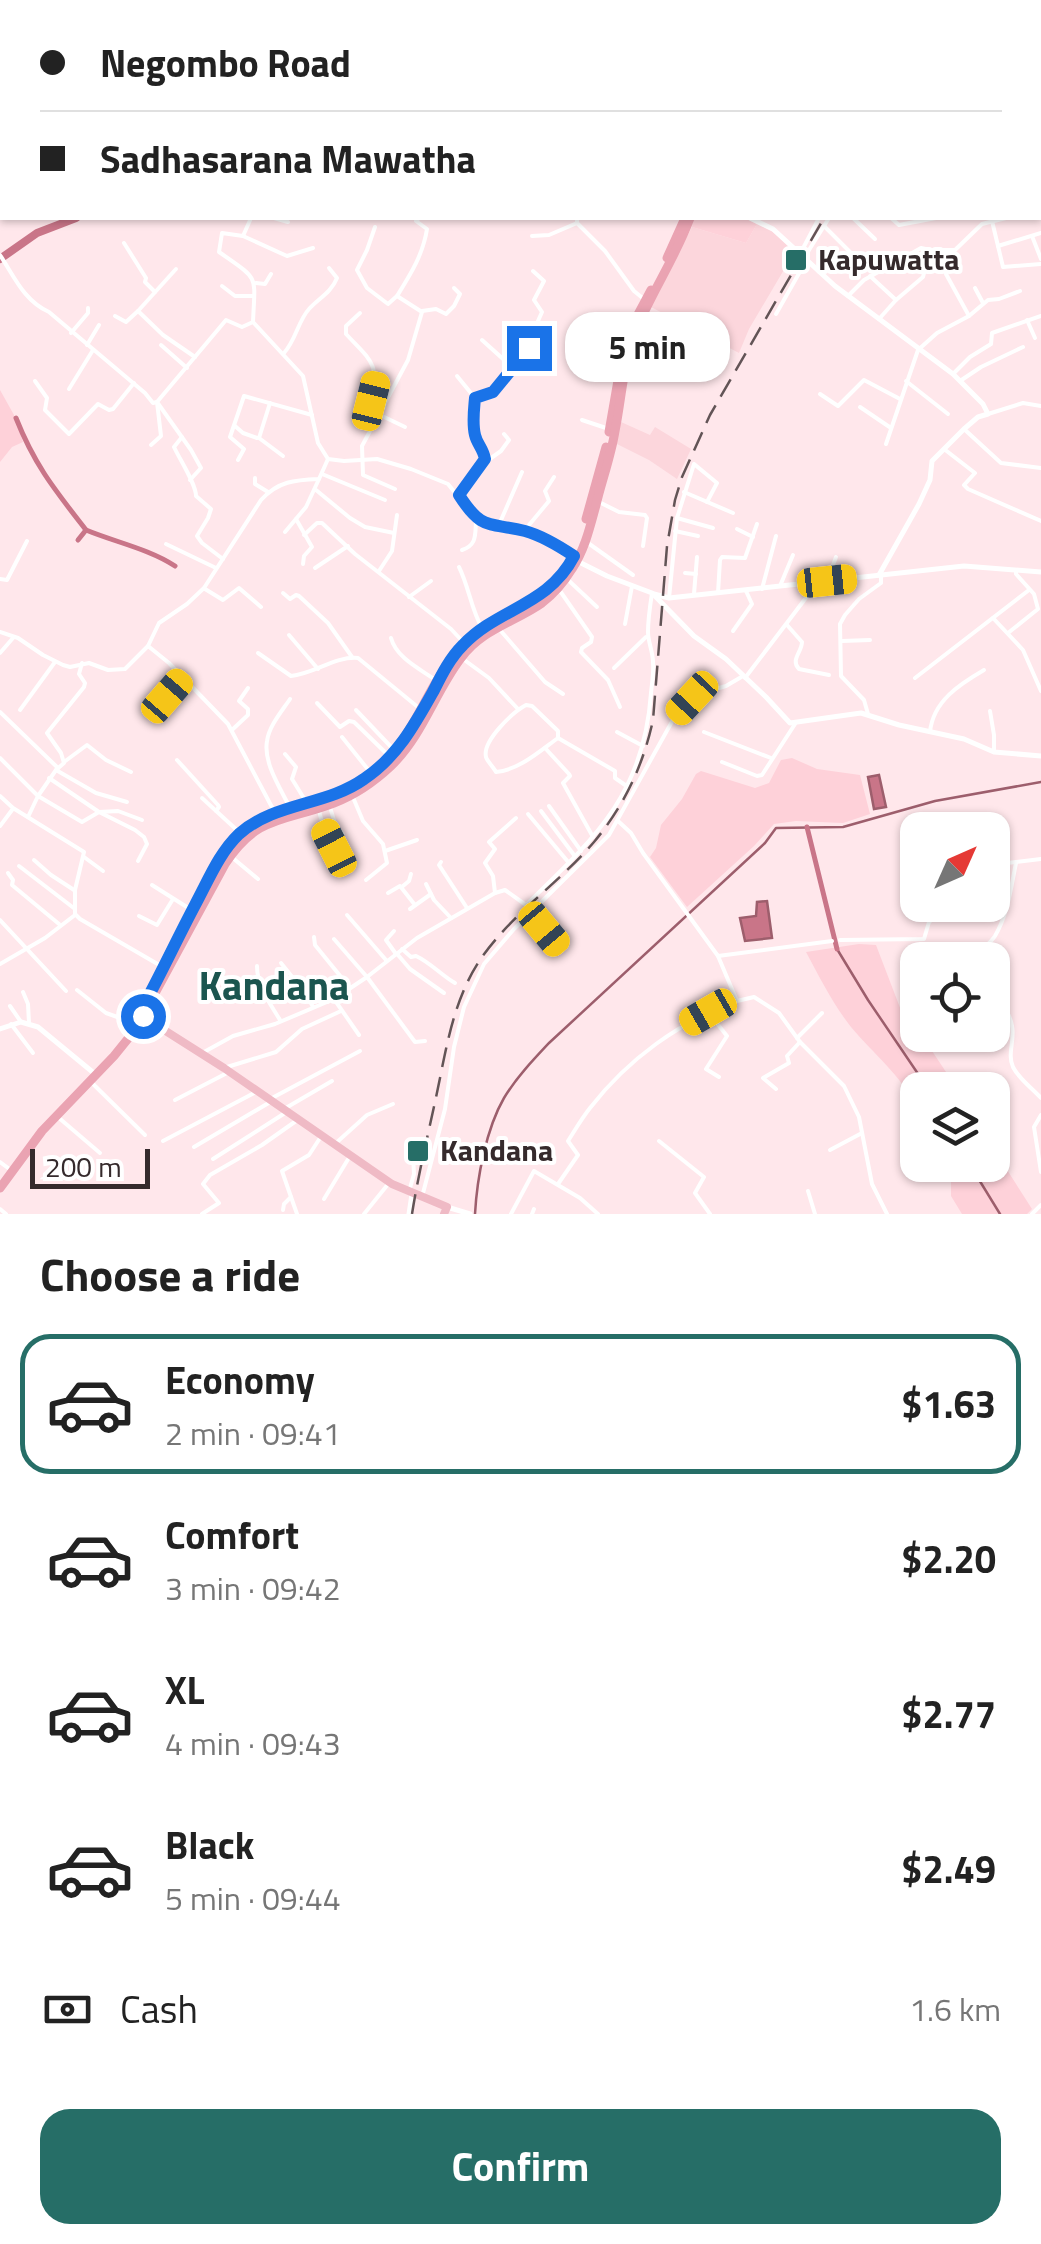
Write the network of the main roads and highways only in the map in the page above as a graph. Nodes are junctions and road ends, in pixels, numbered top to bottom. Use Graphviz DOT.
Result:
graph roads {
  1 [pos="687,220"];
  2 [pos="687,220"];
  3 [pos="576,558"];
  4 [pos="312,807"];
  5 [pos="276,815"];
  6 [pos="141,1015"];
  7 [pos="92,1075"];
  8 [pos="4,1165"];
  9 [pos="0,1178"];
  10 [pos="0,1188"];
  11 [pos="445,1210"];
  1 -- 3 [label="highway"];
  2 -- 3 [label="highway"];
  3 -- 4 [label="highway"];
  3 -- 4 [label="highway"];
  4 -- 5 [label="highway"];
  4 -- 5 [label="highway"];
  5 -- 6 [label="highway"];
  5 -- 6 [label="highway"];
  6 -- 7 [label="highway"];
  6 -- 7 [label="highway"];
  6 -- 11 [label="main road"];
  7 -- 8 [label="highway"];
  7 -- 10 [label="highway"];
  8 -- 9 [label="highway"];
}
